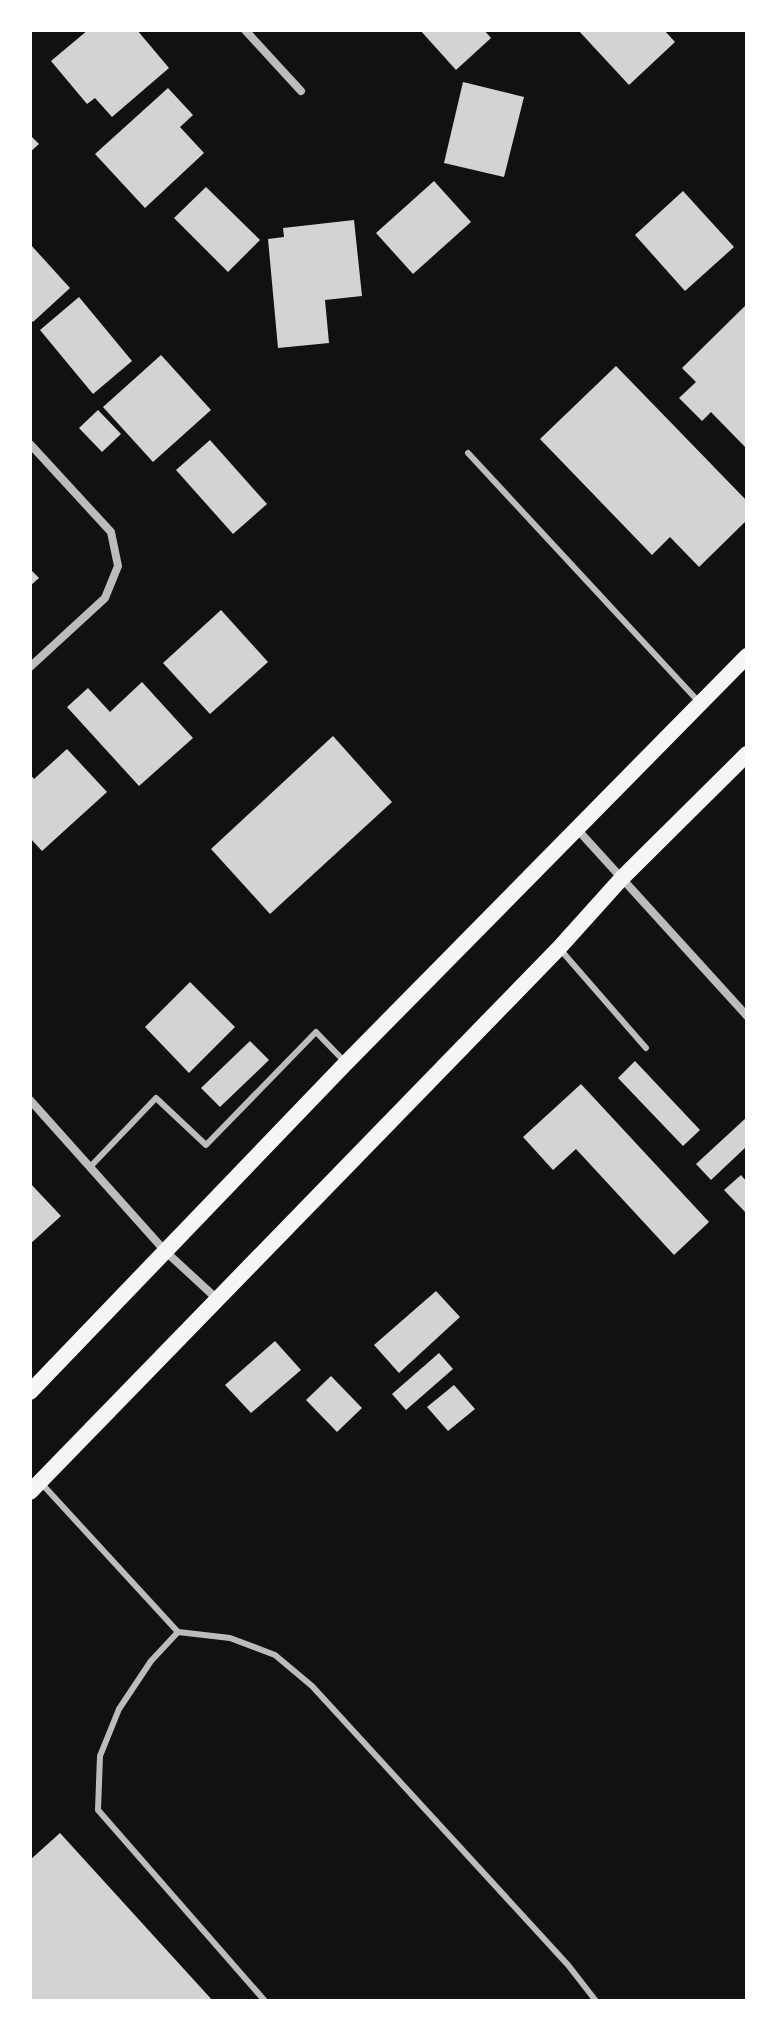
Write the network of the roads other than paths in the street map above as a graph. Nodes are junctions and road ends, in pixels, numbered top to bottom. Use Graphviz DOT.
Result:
graph roads {
  1 [pos="245,30"];
  2 [pos="301,91"];
  3 [pos="30,444"];
  4 [pos="468,453"];
  5 [pos="747,656"];
  6 [pos="30,667"];
  7 [pos="701,705"];
  8 [pos="747,754"];
  9 [pos="577,829"];
  10 [pos="622,878"];
  11 [pos="559,948"];
  12 [pos="747,1016"];
  13 [pos="646,1048"];
  14 [pos="346,1063"];
  15 [pos="30,1100"];
  16 [pos="91,1166"];
  17 [pos="165,1251"];
  18 [pos="216,1298"];
  19 [pos="30,1392"];
  20 [pos="35,1487"];
  21 [pos="178,1632"];
  22 [pos="265,2001"];
  23 [pos="596,2001"];
  1 -- 2 [label="street"];
  3 -- 6 [label="street"];
  4 -- 7 [label="lane"];
  5 -- 7 [label="main road"];
  7 -- 9 [label="main road"];
  8 -- 10 [label="main road"];
  9 -- 10 [label="street"];
  9 -- 14 [label="main road"];
  10 -- 11 [label="main road"];
  10 -- 12 [label="street"];
  11 -- 13 [label="lane"];
  11 -- 18 [label="main road"];
  14 -- 16 [label="lane"];
  14 -- 17 [label="main road"];
  15 -- 16 [label="street"];
  16 -- 17 [label="street"];
  17 -- 18 [label="street"];
  17 -- 19 [label="main road"];
  18 -- 20 [label="main road"];
  20 -- 21 [label="lane"];
  21 -- 22 [label="lane"];
  21 -- 23 [label="lane"];
}
